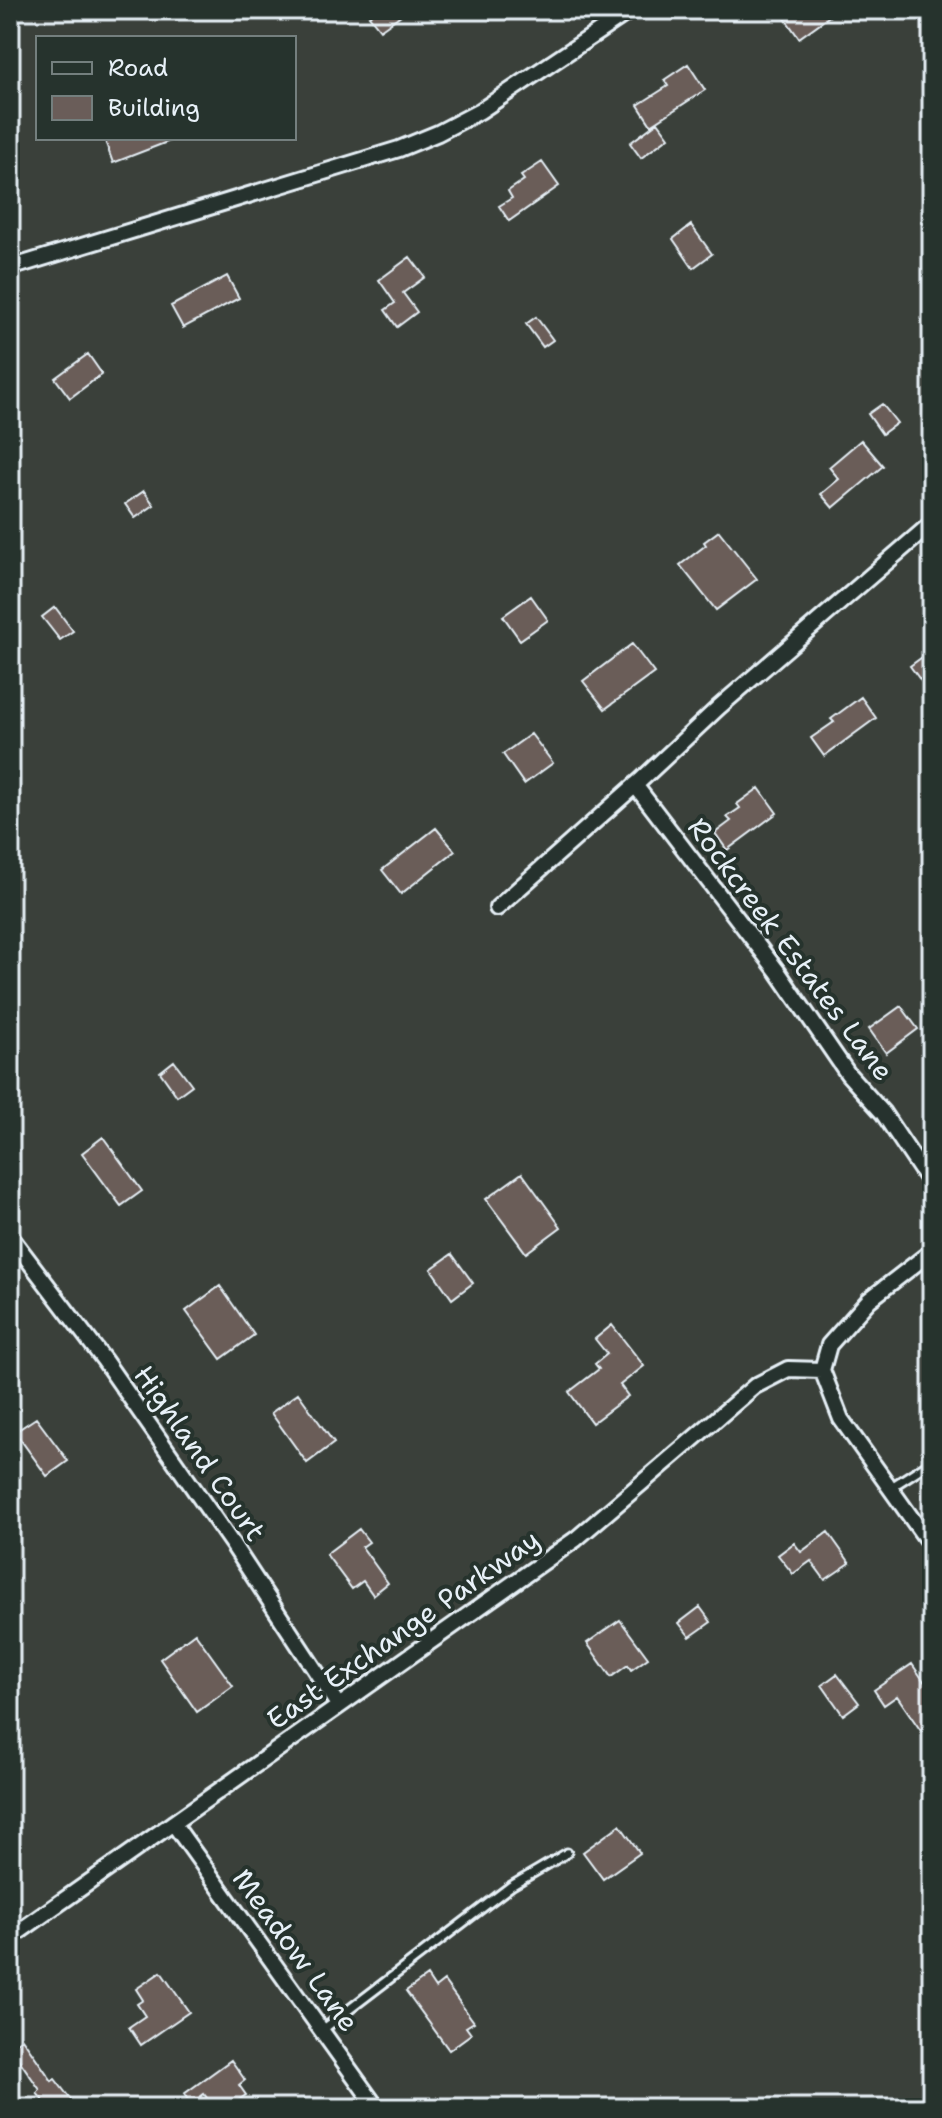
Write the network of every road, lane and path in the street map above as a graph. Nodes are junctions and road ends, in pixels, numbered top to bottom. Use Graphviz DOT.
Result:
graph roads {
  1 [pos="631,10"];
  2 [pos="10,268"];
  3 [pos="932,523"];
  4 [pos="635,785"];
  5 [pos="497,908"];
  6 [pos="932,1186"];
  7 [pos="10,1236"];
  8 [pos="932,1251"];
  9 [pos="822,1370"];
  10 [pos="932,1461"];
  11 [pos="890,1488"];
  12 [pos="932,1547"];
  13 [pos="338,1705"];
  14 [pos="173,1823"];
  15 [pos="567,1853"];
  16 [pos="10,1938"];
  17 [pos="321,2031"];
  18 [pos="377,2108"];
  1 -- 2 [label="street"];
  3 -- 4 [label="street"];
  4 -- 5 [label="street"];
  4 -- 6 [label="street, Rockcreek Estates Lane"];
  7 -- 13 [label="street, Highland Court"];
  8 -- 9 [label="street"];
  9 -- 11 [label="street"];
  9 -- 13 [label="street, East Exchange Parkway"];
  10 -- 11 [label="lane"];
  11 -- 12 [label="street"];
  13 -- 14 [label="street, East Exchange Parkway"];
  14 -- 16 [label="street, East Exchange Parkway"];
  14 -- 17 [label="street, Meadow Lane"];
  15 -- 17 [label="lane"];
  17 -- 18 [label="street, Meadow Lane"];
}
